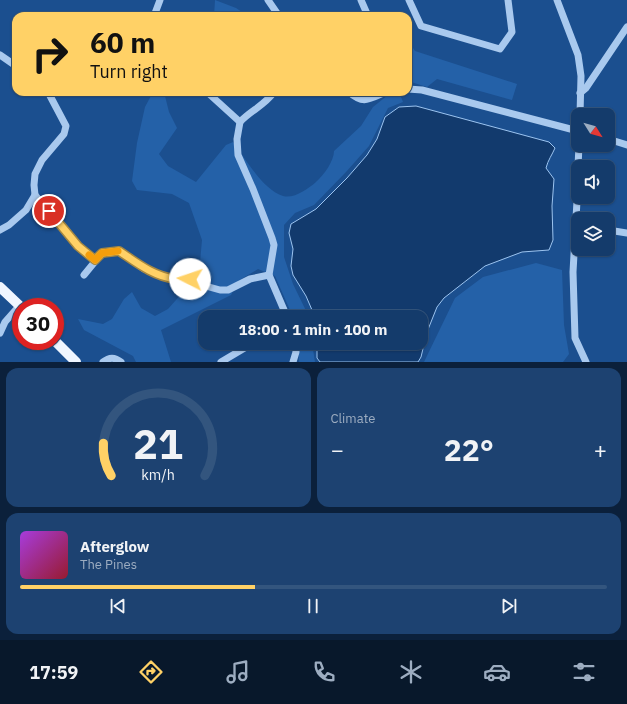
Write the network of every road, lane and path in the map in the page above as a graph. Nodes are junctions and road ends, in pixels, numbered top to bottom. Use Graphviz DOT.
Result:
graph roads {
  1 [pos="160,0"];
  2 [pos="268,0"];
  3 [pos="361,0"];
  4 [pos="409,0"];
  5 [pos="508,0"];
  6 [pos="557,0"];
  7 [pos="156,12"];
  8 [pos="276,12"];
  9 [pos="366,12"];
  10 [pos="627,27"];
  11 [pos="0,55"];
  12 [pos="12,63"];
  13 [pos="412,89"];
  14 [pos="580,93"];
  15 [pos="50,96"];
  16 [pos="211,96"];
  17 [pos="271,96"];
  18 [pos="354,96"];
  19 [pos="377,96"];
  20 [pos="580,108"];
  21 [pos="240,122"];
  22 [pos="571,129"];
  23 [pos="615,141"];
  24 [pos="627,145"];
  25 [pos="35,194"];
  26 [pos="0,230"];
  27 [pos="615,231"];
  28 [pos="627,234"];
  29 [pos="574,256"];
  30 [pos="95,260"];
  31 [pos="84,275"];
  32 [pos="269,275"];
  33 [pos="0,287"];
  34 [pos="12,298"];
  35 [pos="285,310"];
  36 [pos="12,315"];
  37 [pos="0,333"];
  38 [pos="64,350"];
  39 [pos="242,350"];
  40 [pos="296,350"];
  41 [pos="76,362"];
  42 [pos="103,362"];
  43 [pos="121,362"];
  44 [pos="221,362"];
  45 [pos="293,362"];
  46 [pos="586,362"];
  1 -- 7 [label="street"];
  2 -- 8 [label="street"];
  3 -- 9 [label="street"];
  4 -- 5 [label="street"];
  6 -- 14 [label="street"];
  10 -- 14 [label="street"];
  11 -- 12 [label="street"];
  13 -- 22 [label="street"];
  14 -- 20 [label="street"];
  15 -- 25 [label="street"];
  16 -- 21 [label="street"];
  17 -- 21 [label="street"];
  18 -- 19 [label="street"];
  21 -- 32 [label="street"];
  23 -- 24 [label="street"];
  25 -- 26 [label="street"];
  25 -- 30 [label="street"];
  27 -- 28 [label="street"];
  29 -- 46 [label="street"];
  30 -- 31 [label="street"];
  30 -- 32 [label="street"];
  32 -- 35 [label="street"];
  33 -- 34 [label="main road"];
  36 -- 37 [label="street"];
  38 -- 41 [label="main road"];
  39 -- 44 [label="street"];
  40 -- 45 [label="street"];
  42 -- 43 [label="street"];
}
